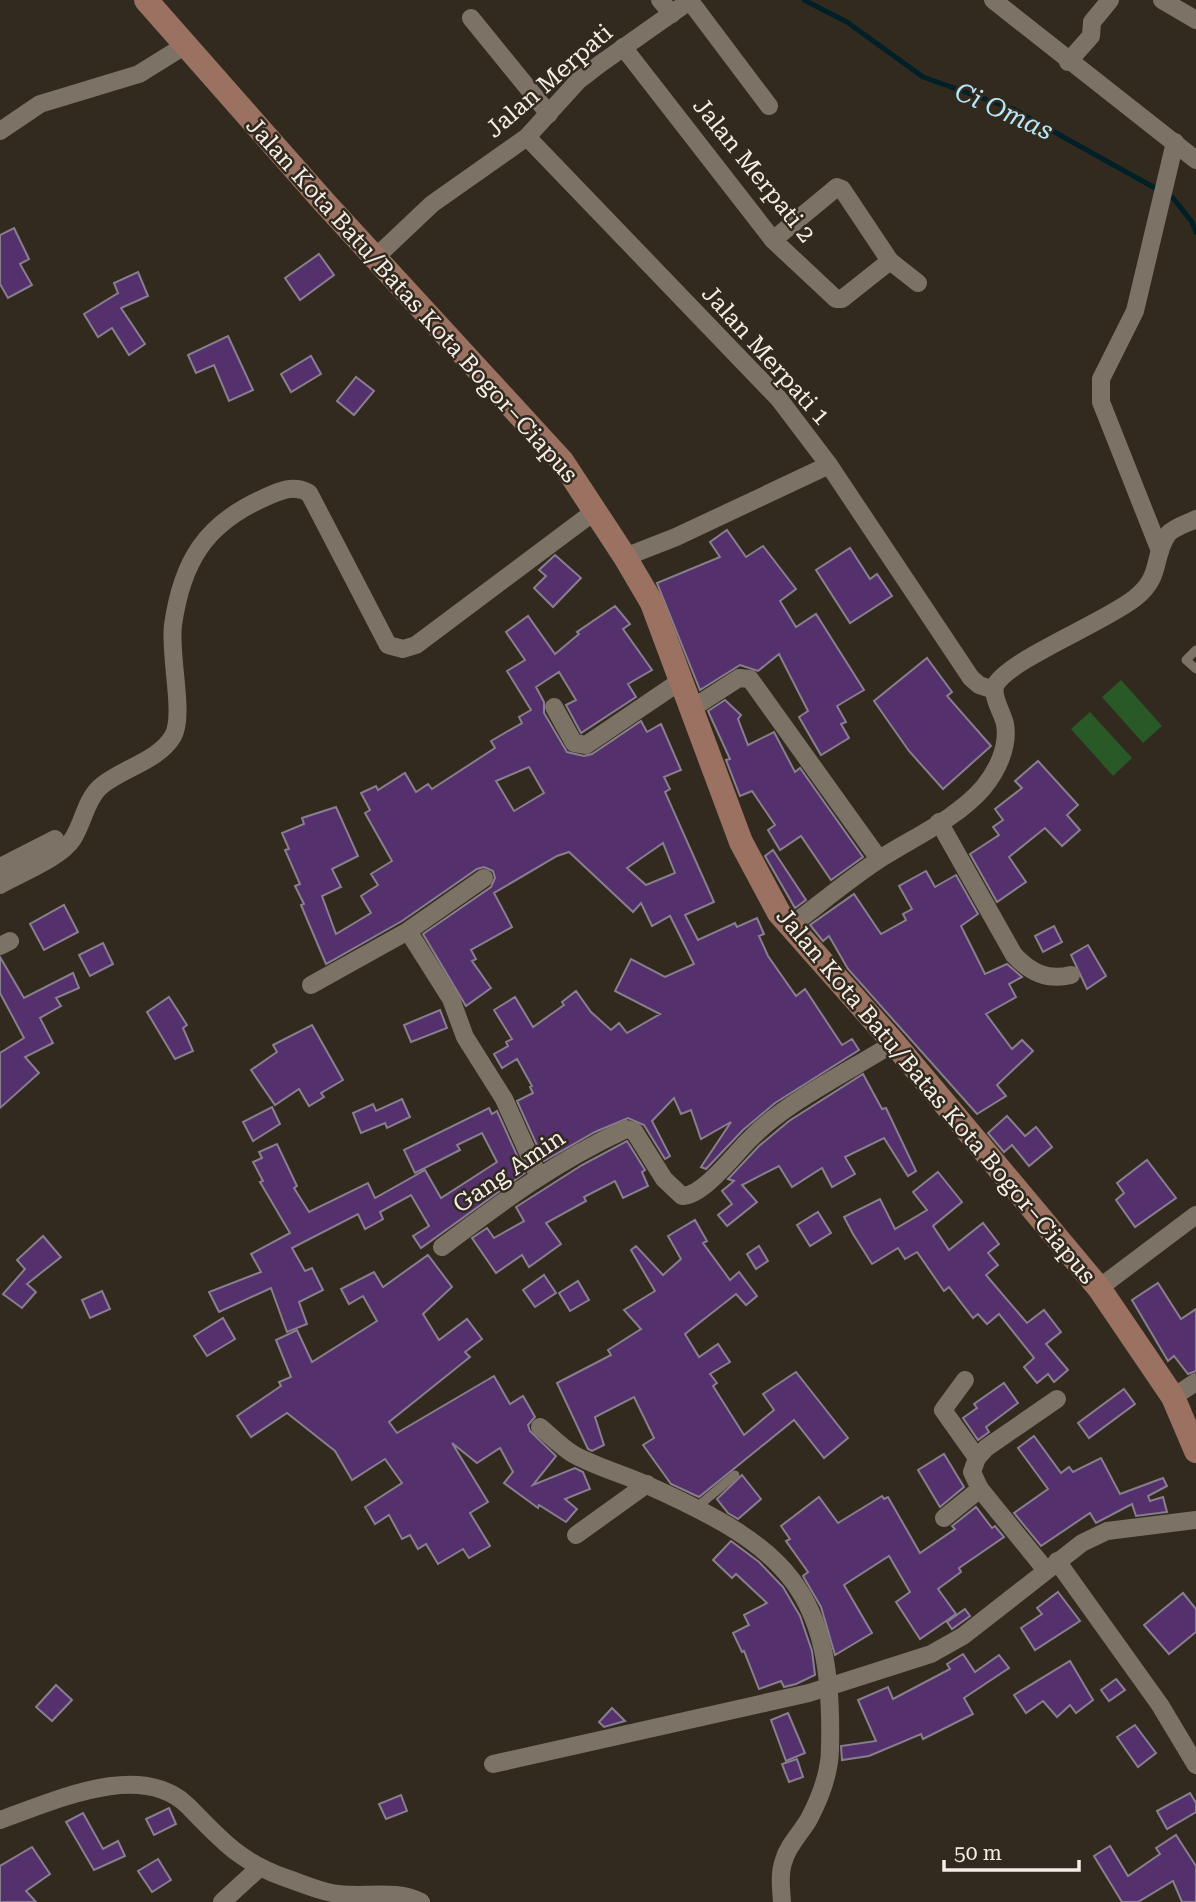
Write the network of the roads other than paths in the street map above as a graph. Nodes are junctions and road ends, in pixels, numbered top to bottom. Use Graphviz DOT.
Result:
graph roads {
  1 [pos="146,0"];
  2 [pos="660,0"];
  3 [pos="993,0"];
  4 [pos="1110,0"];
  5 [pos="1162,0"];
  6 [pos="691,1"];
  7 [pos="673,14"];
  8 [pos="471,18"];
  9 [pos="1196,20"];
  10 [pos="184,46"];
  11 [pos="623,47"];
  12 [pos="1068,62"];
  13 [pos="769,106"];
  14 [pos="549,114"];
  15 [pos="3,129"];
  16 [pos="527,137"];
  17 [pos="1175,142"];
  18 [pos="1196,160"];
  19 [pos="773,240"];
  20 [pos="377,256"];
  21 [pos="890,261"];
  22 [pos="918,283"];
  23 [pos="829,465"];
  24 [pos="595,511"];
  25 [pos="1196,519"];
  26 [pos="1160,551"];
  27 [pos="625,556"];
  28 [pos="1196,650"];
  29 [pos="1196,669"];
  30 [pos="682,680"];
  31 [pos="994,690"];
  32 [pos="554,707"];
  33 [pos="691,709"];
  34 [pos="939,822"];
  35 [pos="55,839"];
  36 [pos="879,859"];
  37 [pos="0,867"];
  38 [pos="484,878"];
  39 [pos="0,885"];
  40 [pos="789,928"];
  41 [pos="408,931"];
  42 [pos="1071,975"];
  43 [pos="311,985"];
  44 [pos="894,1042"];
  45 [pos="538,1175"];
  46 [pos="1196,1215"];
  47 [pos="442,1247"];
  48 [pos="1099,1287"];
  49 [pos="965,1380"];
  50 [pos="1196,1382"];
  51 [pos="1173,1397"];
  52 [pos="1057,1399"];
  53 [pos="540,1427"];
  54 [pos="1196,1451"];
  55 [pos="977,1458"];
  56 [pos="735,1475"];
  57 [pos="647,1485"];
  58 [pos="980,1489"];
  59 [pos="695,1509"];
  60 [pos="944,1518"];
  61 [pos="1196,1520"];
  62 [pos="576,1535"];
  63 [pos="1051,1565"];
  64 [pos="828,1688"];
  65 [pos="492,1764"];
  66 [pos="1196,1765"];
  67 [pos="0,1820"];
  68 [pos="258,1868"];
  69 [pos="417,1901"];
  70 [pos="222,1902"];
  71 [pos="782,1902"];
  1 -- 10 [label="main road, Jalan Kota Batu/Batas Kota Bogor–Ciapus"];
  2 -- 7 [label="street"];
  3 -- 12 [label="street"];
  4 -- 12 [label="street"];
  5 -- 9 [label="street"];
  6 -- 7 [label="street, Jalan Merpati"];
  6 -- 13 [label="street"];
  7 -- 11 [label="street, Jalan Merpati"];
  8 -- 14 [label="street"];
  10 -- 15 [label="street"];
  10 -- 20 [label="main road, Jalan Kota Batu/Batas Kota Bogor–Ciapus"];
  11 -- 14 [label="street, Jalan Merpati"];
  11 -- 19 [label="street, Jalan Merpati 2"];
  12 -- 17 [label="street"];
  14 -- 16 [label="street, Jalan Merpati"];
  16 -- 20 [label="street, Jalan Merpati"];
  16 -- 23 [label="street, Jalan Merpati 1"];
  17 -- 18 [label="street"];
  17 -- 26 [label="street"];
  19 -- 21 [label="street, Jalan Merpati 2"];
  19 -- 21 [label="street"];
  20 -- 24 [label="main road, Jalan Kota Batu/Batas Kota Bogor–Ciapus"];
  21 -- 22 [label="street"];
  23 -- 27 [label="street"];
  23 -- 31 [label="street, Jalan Merpati 1"];
  24 -- 27 [label="main road, Jalan Kota Batu/Batas Kota Bogor–Ciapus"];
  24 -- 39 [label="street"];
  25 -- 26 [label="street"];
  26 -- 31 [label="street"];
  27 -- 30 [label="main road, Jalan Kota Batu/Batas Kota Bogor–Ciapus"];
  28 -- 29 [label="lane"];
  30 -- 32 [label="street"];
  30 -- 33 [label="main road, Jalan Kota Batu/Batas Kota Bogor–Ciapus"];
  31 -- 34 [label="street"];
  33 -- 36 [label="street"];
  33 -- 40 [label="main road, Jalan Kota Batu/Batas Kota Bogor–Ciapus"];
  34 -- 36 [label="street"];
  34 -- 42 [label="street"];
  35 -- 37 [label="street"];
  36 -- 40 [label="street"];
  38 -- 41 [label="street"];
  40 -- 44 [label="main road, Jalan Kota Batu/Batas Kota Bogor–Ciapus"];
  41 -- 43 [label="street"];
  41 -- 45 [label="street"];
  44 -- 45 [label="street, Gang Amin"];
  44 -- 48 [label="main road, Jalan Kota Batu/Batas Kota Bogor–Ciapus"];
  45 -- 47 [label="street, Gang Amin"];
  46 -- 48 [label="street"];
  48 -- 51 [label="main road, Jalan Kota Batu/Batas Kota Bogor–Ciapus"];
  49 -- 55 [label="street"];
  50 -- 51 [label="street"];
  51 -- 54 [label="main road, Jalan Kota Batu/Batas Kota Bogor–Ciapus"];
  52 -- 55 [label="street"];
  53 -- 57 [label="street"];
  55 -- 58 [label="street"];
  56 -- 59 [label="lane"];
  57 -- 59 [label="street"];
  57 -- 62 [label="street"];
  58 -- 60 [label="street"];
  58 -- 63 [label="street"];
  59 -- 64 [label="street"];
  61 -- 63 [label="street"];
  63 -- 64 [label="street"];
  63 -- 66 [label="street"];
  64 -- 65 [label="street"];
  64 -- 71 [label="street"];
  67 -- 68 [label="street"];
  68 -- 69 [label="street"];
  68 -- 70 [label="street"];
}
